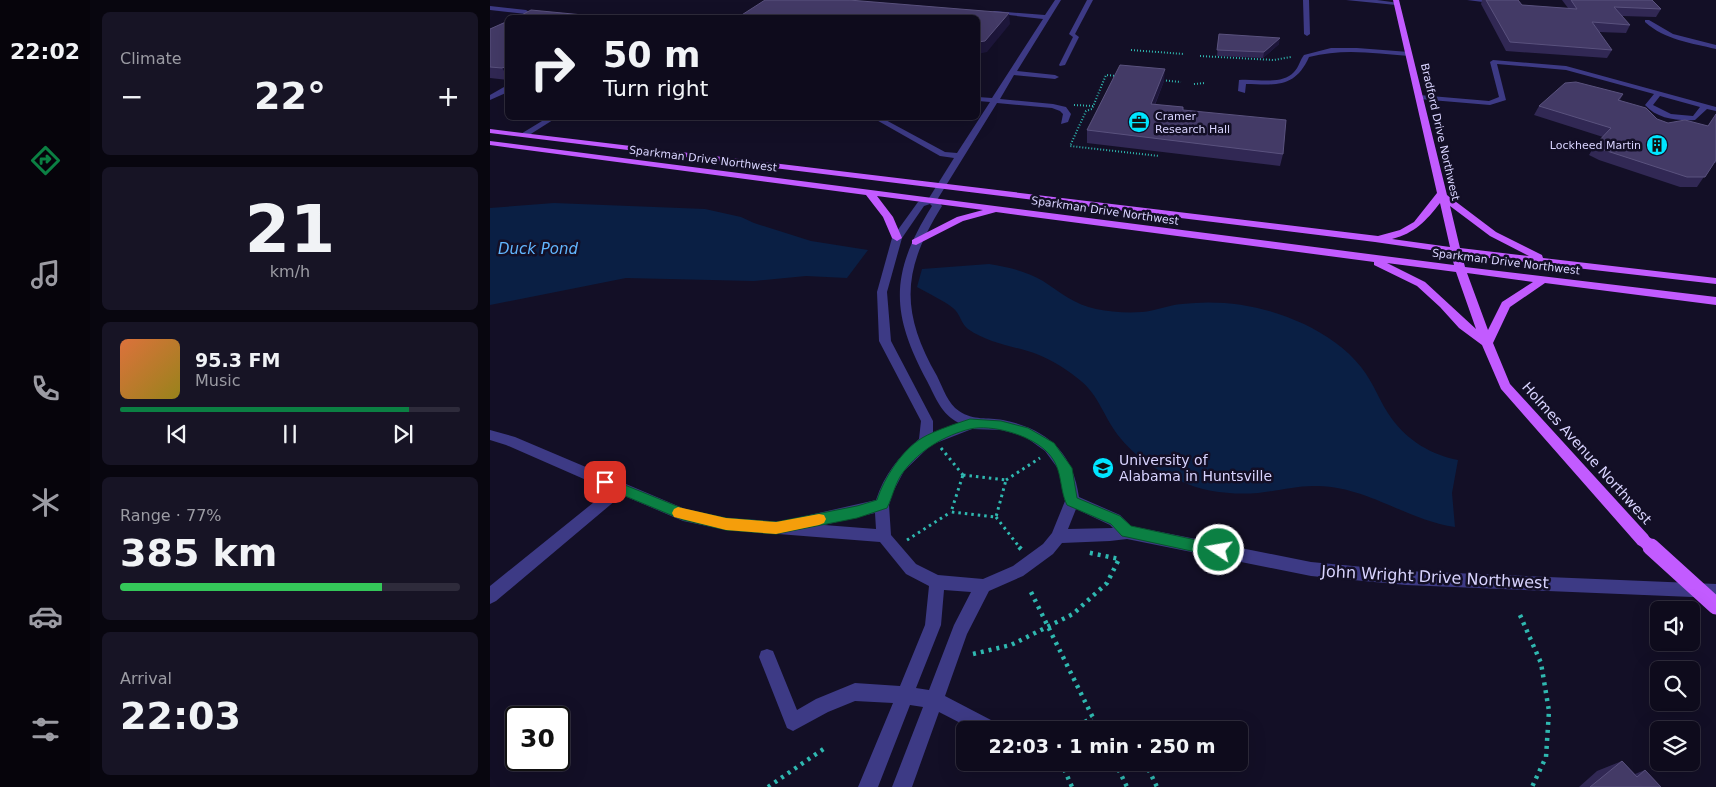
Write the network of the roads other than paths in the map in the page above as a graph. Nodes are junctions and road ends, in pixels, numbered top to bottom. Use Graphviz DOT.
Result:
graph roads {
  1 [pos="1058,0"];
  2 [pos="1090,0"];
  3 [pos="1306,0"];
  4 [pos="1349,0"];
  5 [pos="1470,0"];
  6 [pos="1483,0"];
  7 [pos="1396,2"];
  8 [pos="500,3"];
  9 [pos="491,7"];
  10 [pos="526,12"];
  11 [pos="986,13"];
  12 [pos="1046,17"];
  13 [pos="1647,21"];
  14 [pos="1306,34"];
  15 [pos="1716,48"];
  16 [pos="1409,54"];
  17 [pos="1062,65"];
  18 [pos="1012,73"];
  19 [pos="1055,77"];
  20 [pos="505,90"];
  21 [pos="1242,91"];
  22 [pos="1658,94"];
  23 [pos="1419,97"];
  24 [pos="490,98"];
  25 [pos="980,99"];
  26 [pos="995,100"];
  27 [pos="1705,106"];
  28 [pos="1716,109"];
  29 [pos="549,120"];
  30 [pos="881,120"];
  31 [pos="1064,122"];
  32 [pos="490,131"];
  33 [pos="523,135"];
  34 [pos="490,143"];
  35 [pos="961,156"];
  36 [pos="942,187"];
  37 [pos="868,191"];
  38 [pos="1442,195"];
  39 [pos="932,200"];
  40 [pos="1003,210"];
  41 [pos="897,238"];
  42 [pos="1375,239"];
  43 [pos="916,242"];
  44 [pos="1456,251"];
  45 [pos="1369,258"];
  46 [pos="1546,261"];
  47 [pos="1460,269"];
  48 [pos="1544,279"];
  49 [pos="1716,281"];
  50 [pos="1716,300"];
  51 [pos="1486,343"];
  52 [pos="970,424"];
  53 [pos="490,435"];
  54 [pos="933,444"];
  55 [pos="620,489"];
  56 [pos="1072,501"];
  57 [pos="882,504"];
  58 [pos="776,528"];
  59 [pos="1127,532"];
  60 [pos="884,536"];
  61 [pos="1058,536"];
  62 [pos="937,582"];
  63 [pos="983,586"];
  64 [pos="1716,591"];
  65 [pos="490,596"];
  66 [pos="1716,606"];
  67 [pos="767,657"];
  68 [pos="905,695"];
  69 [pos="934,700"];
  70 [pos="975,721"];
  71 [pos="868,787"];
  72 [pos="902,787"];
  1 -- 12 [label="street"];
  2 -- 17 [label="street"];
  3 -- 14 [label="street"];
  4 -- 7 [label="street"];
  5 -- 6 [label="street"];
  7 -- 16 [label="main road, Bradford Drive Northwest"];
  8 -- 9 [label="street"];
  9 -- 10 [label="street"];
  11 -- 12 [label="street"];
  12 -- 18 [label="street"];
  13 -- 15 [label="street"];
  16 -- 21 [label="street"];
  16 -- 23 [label="main road, Bradford Drive Northwest"];
  18 -- 19 [label="street"];
  18 -- 26 [label="street"];
  20 -- 24 [label="street"];
  22 -- 23 [label="street"];
  22 -- 27 [label="street"];
  22 -- 27 [label="street"];
  23 -- 38 [label="main road, Bradford Drive Northwest"];
  25 -- 26 [label="street"];
  26 -- 31 [label="street"];
  26 -- 35 [label="street"];
  27 -- 28 [label="street"];
  29 -- 33 [label="street"];
  30 -- 35 [label="street"];
  32 -- 33 [label="main road, Sparkman Drive Northwest"];
  33 -- 36 [label="main road, Sparkman Drive Northwest"];
  34 -- 37 [label="main road, Sparkman Drive Northwest"];
  35 -- 36 [label="street"];
  36 -- 39 [label="street"];
  36 -- 42 [label="main road, Sparkman Drive Northwest"];
  37 -- 39 [label="main road, Sparkman Drive Northwest"];
  37 -- 41 [label="main road"];
  38 -- 42 [label="main road"];
  38 -- 44 [label="main road, Bradford Drive Northwest"];
  38 -- 46 [label="main road"];
  39 -- 40 [label="main road, Sparkman Drive Northwest"];
  39 -- 41 [label="street"];
  39 -- 43 [label="street"];
  40 -- 43 [label="main road"];
  40 -- 45 [label="main road, Sparkman Drive Northwest"];
  41 -- 54 [label="street"];
  42 -- 44 [label="main road, Sparkman Drive Northwest"];
  43 -- 52 [label="street"];
  44 -- 46 [label="main road, Sparkman Drive Northwest"];
  44 -- 47 [label="main road, Bradford Drive Northwest"];
  45 -- 47 [label="main road, Sparkman Drive Northwest"];
  45 -- 51 [label="main road"];
  46 -- 49 [label="main road, Sparkman Drive Northwest"];
  47 -- 48 [label="main road, Sparkman Drive Northwest"];
  47 -- 51 [label="main road, Holmes Avenue Northwest"];
  48 -- 50 [label="main road, Sparkman Drive Northwest"];
  48 -- 51 [label="main road"];
  51 -- 66 [label="main road, Holmes Avenue Northwest, bridge"];
  52 -- 54 [label="street"];
  52 -- 56 [label="street"];
  53 -- 55 [label="street"];
  54 -- 57 [label="street"];
  55 -- 58 [label="street"];
  55 -- 65 [label="street"];
  56 -- 59 [label="street, John Wright Drive Northwest"];
  56 -- 61 [label="street"];
  57 -- 58 [label="street"];
  57 -- 60 [label="street"];
  58 -- 60 [label="street"];
  59 -- 61 [label="street, John Wright Drive Northwest"];
  59 -- 64 [label="street, John Wright Drive Northwest"];
  60 -- 62 [label="street"];
  61 -- 63 [label="street"];
  62 -- 63 [label="street"];
  62 -- 68 [label="street"];
  63 -- 69 [label="street"];
  67 -- 68 [label="street"];
  68 -- 69 [label="street"];
  68 -- 71 [label="street"];
  69 -- 70 [label="street"];
  69 -- 72 [label="street"];
}
